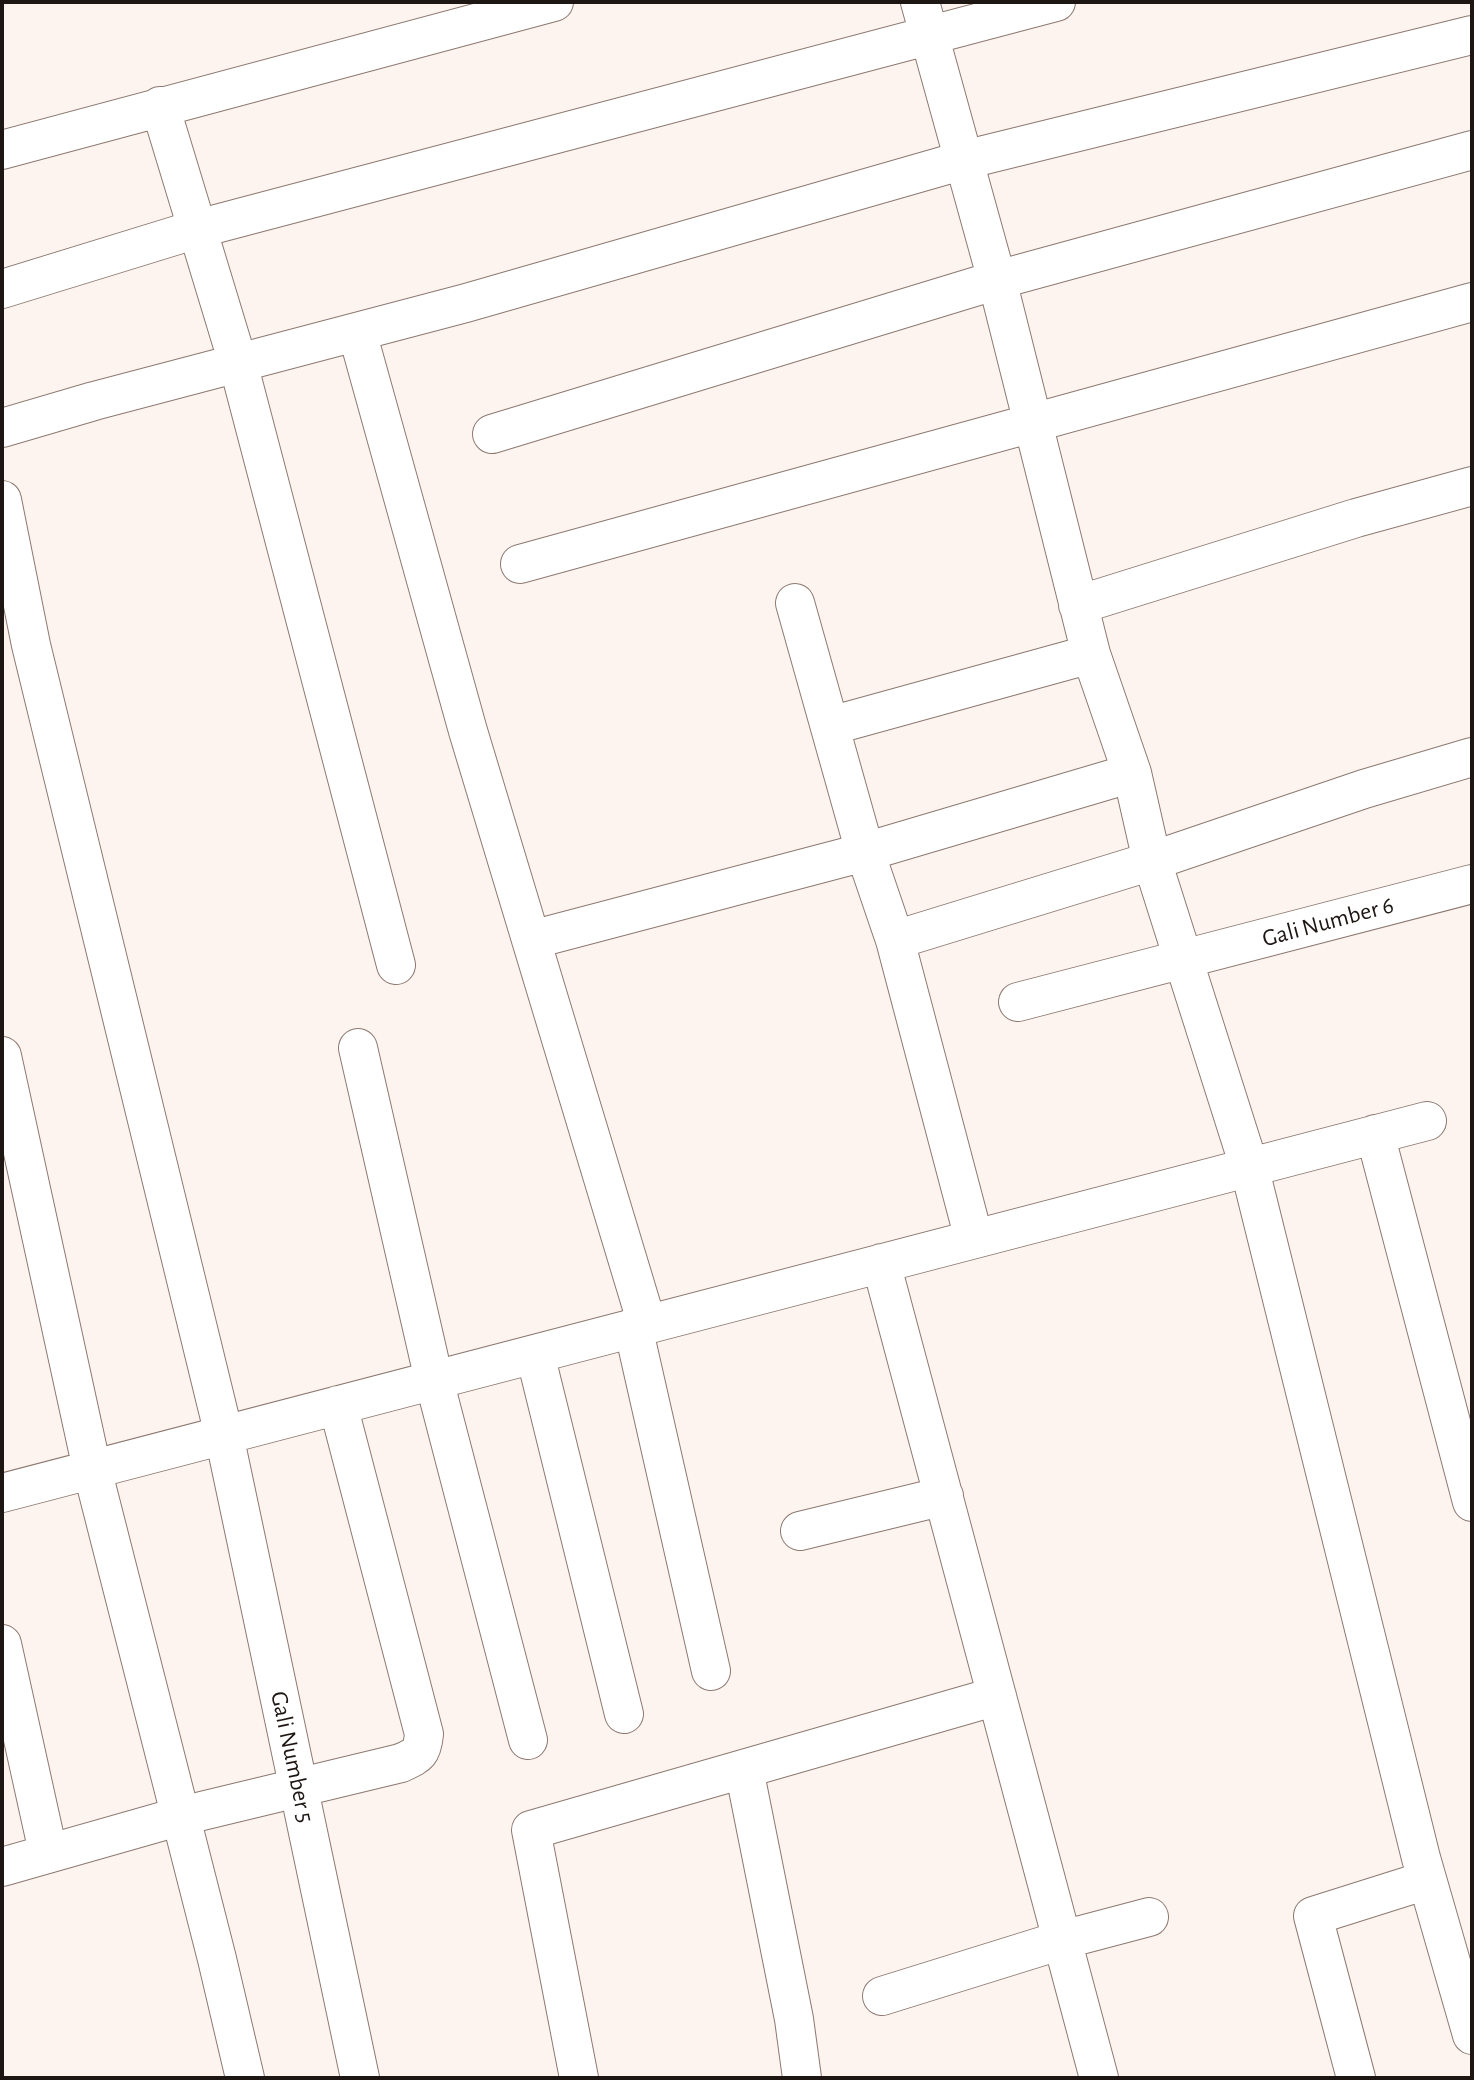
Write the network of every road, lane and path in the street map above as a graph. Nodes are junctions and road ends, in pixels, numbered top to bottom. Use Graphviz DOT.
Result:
graph roads {
  1 [pos="554,2"];
  2 [pos="1056,2"];
  3 [pos="455,15"];
  4 [pos="924,19"];
  5 [pos="1472,36"];
  6 [pos="160,106"];
  7 [pos="2,150"];
  8 [pos="1472,150"];
  9 [pos="964,160"];
  10 [pos="197,229"];
  11 [pos="998,280"];
  12 [pos="2,289"];
  13 [pos="1472,302"];
  14 [pos="357,332"];
  15 [pos="237,363"];
  16 [pos="1033,422"];
  17 [pos="2,428"];
  18 [pos="492,434"];
  19 [pos="1472,485"];
  20 [pos="2,500"];
  21 [pos="520,564"];
  22 [pos="795,603"];
  23 [pos="1078,605"];
  24 [pos="16,650"];
  25 [pos="1091,654"];
  26 [pos="830,726"];
  27 [pos="1472,757"];
  28 [pos="1132,773"];
  29 [pos="865,852"];
  30 [pos="1152,861"];
  31 [pos="1472,884"];
  32 [pos="531,940"];
  33 [pos="895,940"];
  34 [pos="1183,961"];
  35 [pos="396,965"];
  36 [pos="1018,1002"];
  37 [pos="358,1048"];
  38 [pos="2,1056"];
  39 [pos="1427,1121"];
  40 [pos="1375,1134"];
  41 [pos="1249,1166"];
  42 [pos="974,1239"];
  43 [pos="881,1262"];
  44 [pos="640,1326"];
  45 [pos="535,1354"];
  46 [pos="434,1380"];
  47 [pos="338,1405"];
  48 [pos="224,1435"];
  49 [pos="92,1469"];
  50 [pos="2,1493"];
  51 [pos="943,1496"];
  52 [pos="1472,1502"];
  53 [pos="800,1531"];
  54 [pos="2,1644"];
  55 [pos="711,1671"];
  56 [pos="997,1696"];
  57 [pos="624,1714"];
  58 [pos="528,1740"];
  59 [pos="744,1769"];
  60 [pos="298,1787"];
  61 [pos="181,1816"];
  62 [pos="48,1852"];
  63 [pos="2,1867"];
  64 [pos="1427,1880"];
  65 [pos="1149,1917"];
  66 [pos="1062,1940"];
  67 [pos="883,1996"];
  68 [pos="1472,2035"];
  69 [pos="244,2078"];
  70 [pos="360,2078"];
  71 [pos="579,2078"];
  72 [pos="802,2078"];
  73 [pos="1099,2078"];
  74 [pos="1356,2078"];
  1 -- 3 [label="street"];
  2 -- 4 [label="street"];
  3 -- 6 [label="street"];
  4 -- 9 [label="street"];
  4 -- 10 [label="street"];
  5 -- 9 [label="street"];
  6 -- 7 [label="street"];
  6 -- 10 [label="street"];
  8 -- 11 [label="street"];
  9 -- 11 [label="street"];
  9 -- 14 [label="street"];
  10 -- 12 [label="street"];
  10 -- 15 [label="street"];
  11 -- 16 [label="street"];
  11 -- 18 [label="street"];
  13 -- 16 [label="street"];
  14 -- 15 [label="street"];
  14 -- 32 [label="street"];
  15 -- 17 [label="street"];
  15 -- 35 [label="street"];
  16 -- 21 [label="street"];
  16 -- 23 [label="street"];
  19 -- 23 [label="street"];
  20 -- 24 [label="street, Gali Number 5"];
  22 -- 26 [label="street"];
  23 -- 25 [label="street"];
  24 -- 48 [label="street, Gali Number 5"];
  25 -- 26 [label="street"];
  25 -- 28 [label="street"];
  26 -- 29 [label="street"];
  27 -- 30 [label="street"];
  28 -- 29 [label="street"];
  28 -- 30 [label="street"];
  29 -- 32 [label="street"];
  29 -- 33 [label="street"];
  30 -- 33 [label="street"];
  30 -- 34 [label="street"];
  31 -- 34 [label="street, Gali Number 6"];
  32 -- 44 [label="street"];
  33 -- 42 [label="street"];
  34 -- 36 [label="street, Gali Number 6"];
  34 -- 41 [label="street"];
  37 -- 46 [label="street"];
  38 -- 49 [label="street"];
  39 -- 40 [label="street"];
  40 -- 41 [label="street"];
  40 -- 52 [label="street"];
  41 -- 42 [label="street"];
  41 -- 64 [label="street"];
  42 -- 43 [label="street"];
  43 -- 44 [label="street"];
  43 -- 51 [label="street"];
  44 -- 45 [label="street"];
  44 -- 55 [label="street"];
  45 -- 46 [label="street"];
  45 -- 57 [label="street"];
  46 -- 47 [label="street"];
  46 -- 58 [label="street"];
  47 -- 48 [label="street"];
  47 -- 60 [label="street"];
  48 -- 49 [label="street"];
  48 -- 60 [label="street, Gali Number 5"];
  49 -- 50 [label="street"];
  49 -- 61 [label="street"];
  51 -- 53 [label="street"];
  51 -- 56 [label="street"];
  54 -- 62 [label="street"];
  56 -- 59 [label="street"];
  56 -- 66 [label="street"];
  59 -- 71 [label="street"];
  59 -- 72 [label="street"];
  60 -- 61 [label="street"];
  60 -- 70 [label="street, Gali Number 5"];
  61 -- 62 [label="street"];
  61 -- 69 [label="street"];
  62 -- 63 [label="street"];
  64 -- 68 [label="street"];
  64 -- 74 [label="street"];
  65 -- 66 [label="street"];
  66 -- 67 [label="street"];
  66 -- 73 [label="street"];
}
